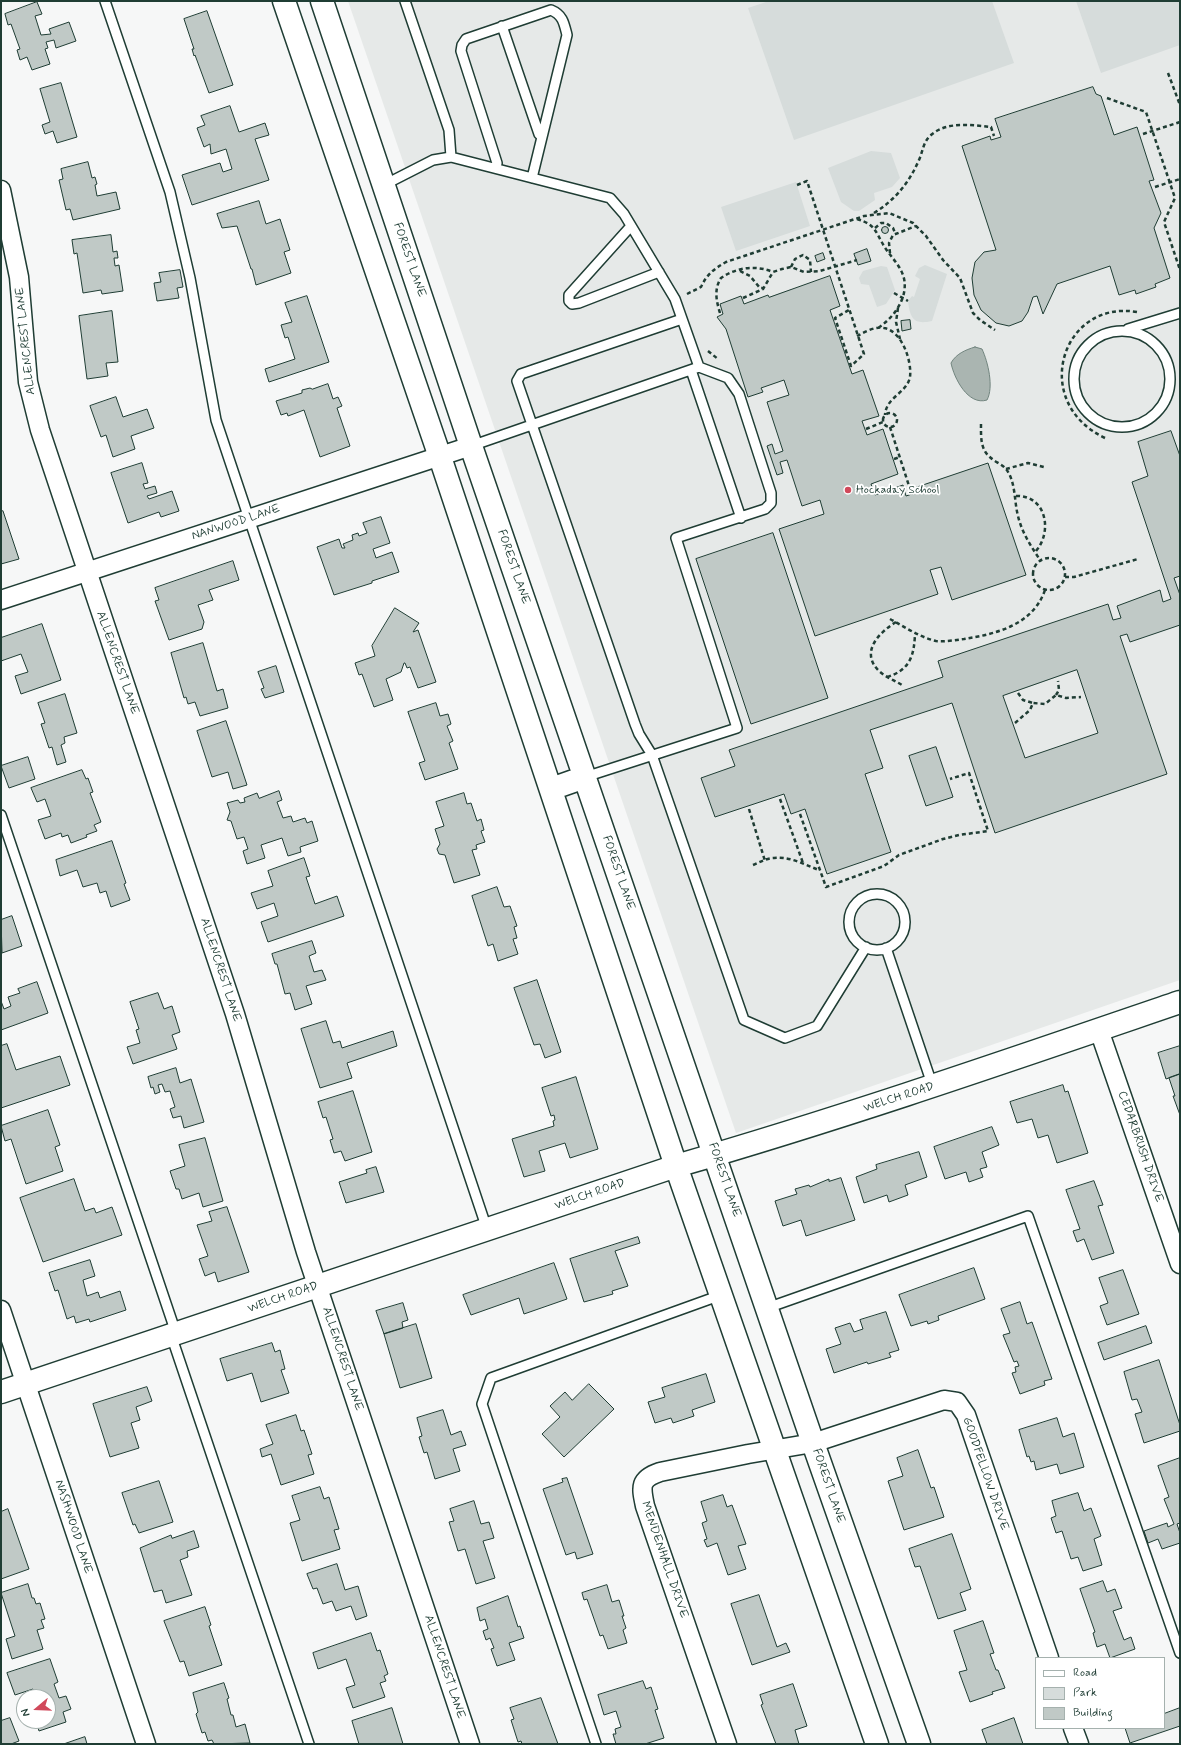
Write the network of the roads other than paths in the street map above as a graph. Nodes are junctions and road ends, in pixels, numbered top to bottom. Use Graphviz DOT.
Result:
graph roads {
  1 [pos="106,1"];
  2 [pos="284,1"];
  3 [pos="322,1"];
  4 [pos="405,1"];
  5 [pos="502,26"];
  6 [pos="542,137"];
  7 [pos="451,157"];
  8 [pos="496,168"];
  9 [pos="532,178"];
  10 [pos="383,185"];
  11 [pos="1,190"];
  12 [pos="631,226"];
  13 [pos="659,272"];
  14 [pos="1180,313"];
  15 [pos="682,319"];
  16 [pos="1125,330"];
  17 [pos="695,369"];
  18 [pos="532,425"];
  19 [pos="471,446"];
  20 [pos="440,457"];
  21 [pos="741,518"];
  22 [pos="248,519"];
  23 [pos="86,571"];
  24 [pos="1,600"];
  25 [pos="652,754"];
  26 [pos="585,777"];
  27 [pos="551,789"];
  28 [pos="1,814"];
  29 [pos="866,947"];
  30 [pos="886,948"];
  31 [pos="1180,1002"];
  32 [pos="1099,1030"];
  33 [pos="933,1087"];
  34 [pos="715,1155"];
  35 [pos="676,1166"];
  36 [pos="487,1229"];
  37 [pos="1180,1264"];
  38 [pos="318,1286"];
  39 [pos="722,1294"];
  40 [pos="767,1308"];
  41 [pos="1,1310"];
  42 [pos="174,1334"];
  43 [pos="26,1384"];
  44 [pos="1,1392"];
  45 [pos="813,1443"];
  46 [pos="775,1449"];
  47 [pos="1180,1654"];
  48 [pos="1049,1657"];
  49 [pos="1073,1729"];
  50 [pos="146,1744"];
  51 [pos="309,1744"];
  52 [pos="470,1744"];
  53 [pos="596,1744"];
  54 [pos="727,1744"];
  55 [pos="877,1744"];
  56 [pos="919,1744"];
  57 [pos="1079,1744"];
  1 -- 22 [label="lane"];
  2 -- 20 [label="main road"];
  3 -- 10 [label="main road, FOREST LANE"];
  4 -- 7 [label="lane"];
  5 -- 6 [label="lane"];
  5 -- 6 [label="lane"];
  5 -- 8 [label="lane"];
  6 -- 9 [label="lane"];
  7 -- 8 [label="lane"];
  7 -- 10 [label="lane"];
  8 -- 9 [label="lane"];
  9 -- 12 [label="lane"];
  10 -- 19 [label="main road, FOREST LANE"];
  11 -- 23 [label="street, ALLENCREST LANE"];
  12 -- 13 [label="lane"];
  12 -- 13 [label="lane"];
  13 -- 15 [label="lane"];
  14 -- 16 [label="lane"];
  15 -- 17 [label="lane"];
  15 -- 18 [label="lane"];
  16 -- 16 [label="lane"];
  17 -- 18 [label="lane"];
  17 -- 21 [label="lane"];
  17 -- 21 [label="lane"];
  18 -- 19 [label="lane"];
  18 -- 25 [label="lane"];
  19 -- 20 [label="street, NANWOOD LANE"];
  19 -- 26 [label="main road, FOREST LANE"];
  20 -- 22 [label="street, NANWOOD LANE"];
  20 -- 27 [label="main road"];
  21 -- 25 [label="lane"];
  22 -- 23 [label="street, NANWOOD LANE"];
  22 -- 36 [label="lane"];
  23 -- 24 [label="street, NANWOOD LANE"];
  23 -- 38 [label="street, ALLENCREST LANE"];
  25 -- 26 [label="lane"];
  25 -- 29 [label="lane"];
  26 -- 27 [label="main road"];
  26 -- 34 [label="main road, FOREST LANE"];
  27 -- 35 [label="main road"];
  28 -- 42 [label="lane"];
  29 -- 30 [label="lane"];
  29 -- 30 [label="lane"];
  30 -- 33 [label="lane"];
  31 -- 32 [label="main road, WELCH ROAD"];
  32 -- 33 [label="main road, WELCH ROAD"];
  32 -- 37 [label="street, CEDARBRUSH DRIVE"];
  33 -- 34 [label="main road, WELCH ROAD"];
  34 -- 35 [label="main road, WELCH ROAD"];
  34 -- 40 [label="main road, FOREST LANE"];
  35 -- 36 [label="main road, WELCH ROAD"];
  35 -- 39 [label="main road"];
  36 -- 38 [label="main road, WELCH ROAD"];
  38 -- 42 [label="main road, WELCH ROAD"];
  38 -- 52 [label="street, ALLENCREST LANE"];
  39 -- 46 [label="main road"];
  39 -- 53 [label="lane"];
  40 -- 45 [label="main road, FOREST LANE"];
  40 -- 47 [label="lane"];
  41 -- 43 [label="street, NASHWOOD LANE"];
  42 -- 43 [label="main road, WELCH ROAD"];
  42 -- 51 [label="lane"];
  43 -- 44 [label="main road, WELCH ROAD"];
  43 -- 50 [label="street, NASHWOOD LANE"];
  45 -- 46 [label="street, GOODFELLOW DRIVE"];
  45 -- 48 [label="street, GOODFELLOW DRIVE"];
  45 -- 56 [label="main road, FOREST LANE"];
  46 -- 54 [label="street, MENDENHALL DRIVE"];
  46 -- 55 [label="main road"];
  49 -- 57 [label="street"];
}
